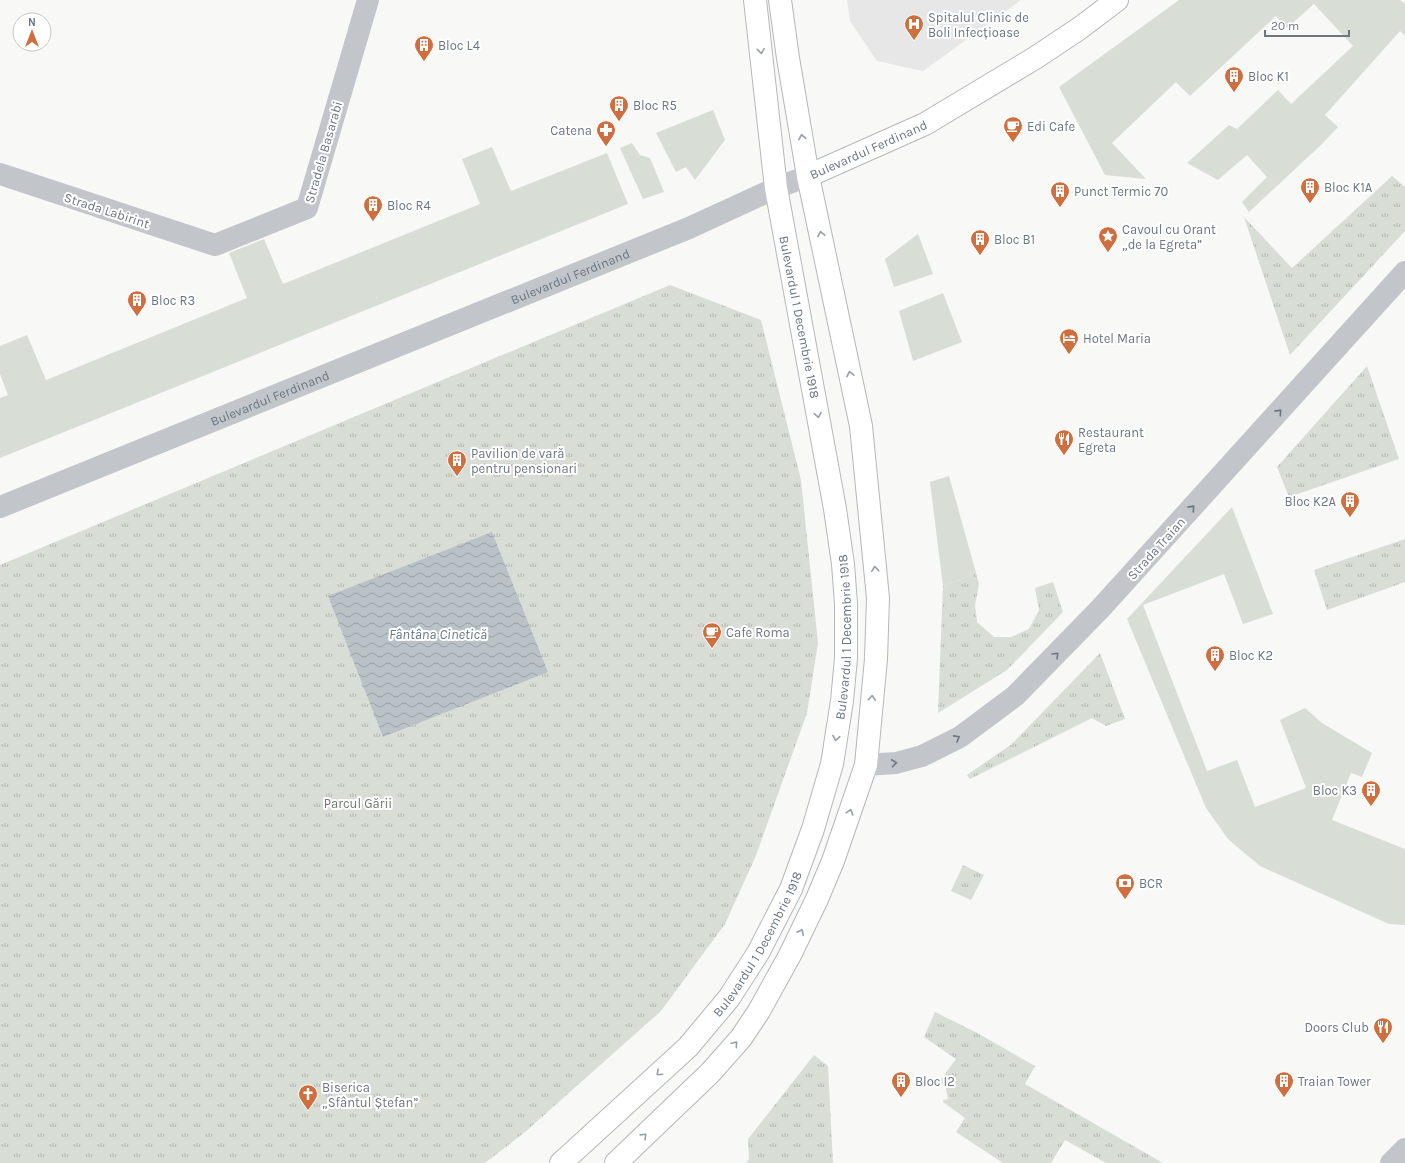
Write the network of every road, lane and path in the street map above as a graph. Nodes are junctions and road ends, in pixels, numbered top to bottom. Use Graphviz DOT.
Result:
graph roads {
  1 [pos="368,0"];
  2 [pos="755,0"];
  3 [pos="780,0"];
  4 [pos="1117,0"];
  5 [pos="0,174"];
  6 [pos="808,176"];
  7 [pos="776,188"];
  8 [pos="215,245"];
  9 [pos="1405,272"];
  10 [pos="0,507"];
  11 [pos="866,765"];
  12 [pos="1405,1149"];
  13 [pos="561,1163"];
  14 [pos="616,1163"];
  15 [pos="1391,1163"];
  1 -- 8 [label="street, Stradela Basarabi"];
  2 -- 7 [label="main road, Bulevardul 1 Decembrie 1918, one-way"];
  6 -- 3 [label="main road, one-way"];
  4 -- 6 [label="main road, Bulevardul Ferdinand"];
  5 -- 8 [label="street, Strada Labirint"];
  6 -- 7 [label="street, Bulevardul Ferdinand"];
  11 -- 6 [label="main road, one-way"];
  7 -- 10 [label="street, Bulevardul Ferdinand"];
  7 -- 13 [label="main road, Bulevardul 1 Decembrie 1918, one-way"];
  11 -- 9 [label="street, Strada Traian, one-way"];
  14 -- 11 [label="main road, one-way"];
  12 -- 15 [label="street"];
}
